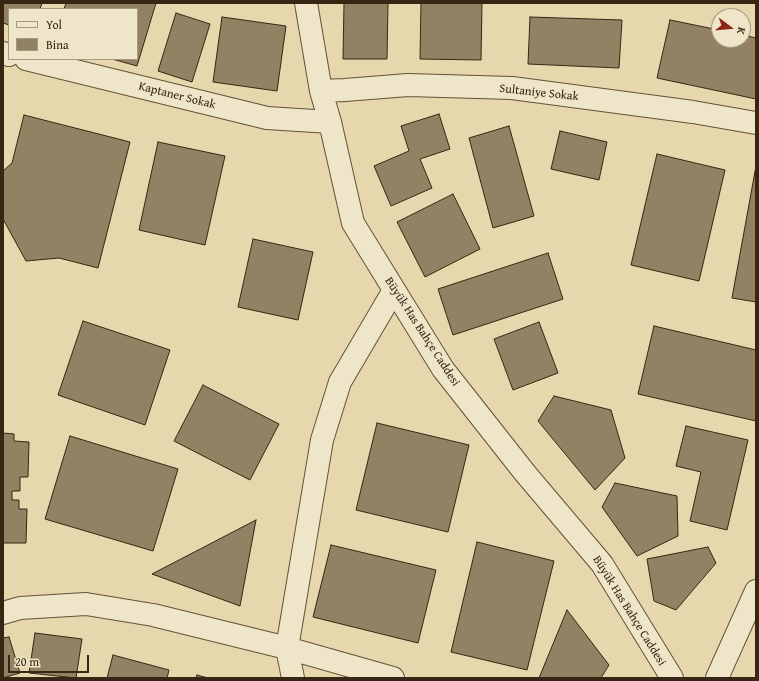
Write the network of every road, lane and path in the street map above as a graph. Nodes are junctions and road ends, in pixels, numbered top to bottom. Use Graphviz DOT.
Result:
graph roads {
  1 [pos="306,3"];
  2 [pos="30,60"];
  3 [pos="321,91"];
  4 [pos="330,122"];
  5 [pos="756,123"];
  6 [pos="394,290"];
  7 [pos="756,592"];
  8 [pos="3,613"];
  9 [pos="287,648"];
  10 [pos="293,678"];
  11 [pos="393,678"];
  12 [pos="672,678"];
  13 [pos="717,678"];
  1 -- 3 [label="street, Büyük Has Bahçe Caddesi"];
  2 -- 4 [label="street, Kaptaner Sokak"];
  3 -- 4 [label="street, Büyük Has Bahçe Caddesi"];
  3 -- 5 [label="street, Sultaniye Sokak"];
  4 -- 6 [label="street, Büyük Has Bahçe Caddesi"];
  6 -- 9 [label="street"];
  6 -- 12 [label="street, Büyük Has Bahçe Caddesi"];
  7 -- 13 [label="street"];
  8 -- 9 [label="street"];
  9 -- 10 [label="street"];
  9 -- 11 [label="street"];
}
